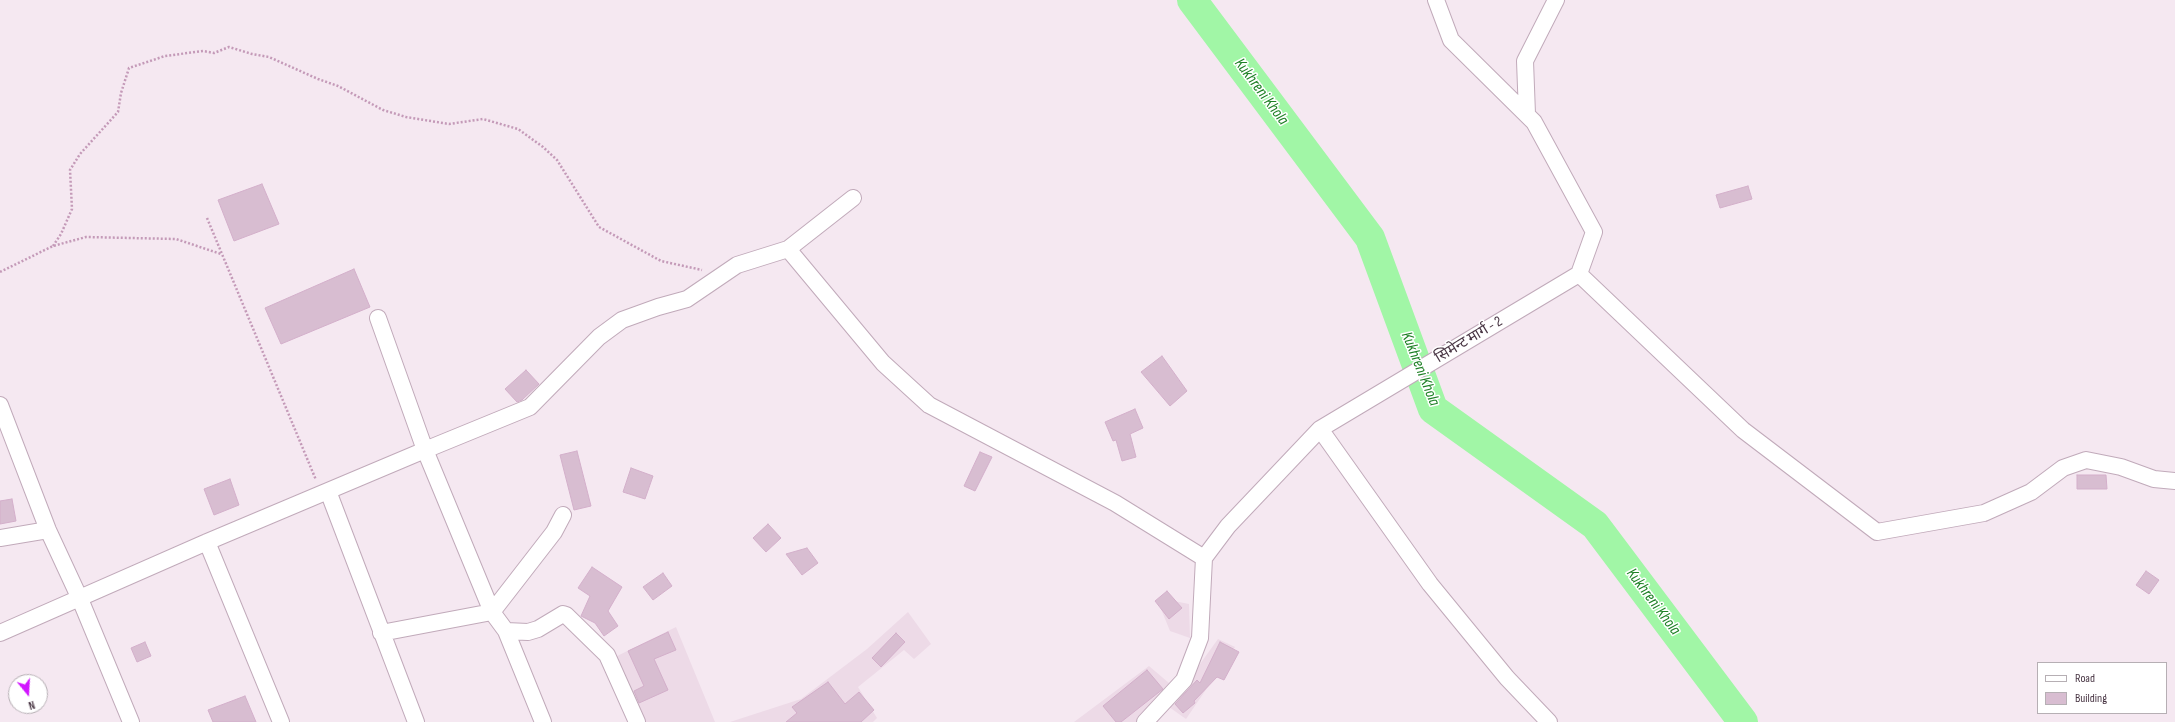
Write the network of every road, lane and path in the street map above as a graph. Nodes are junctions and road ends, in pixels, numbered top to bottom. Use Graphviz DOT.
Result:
graph roads {
  1 [pos="1436,0"];
  2 [pos="1556,0"];
  3 [pos="1526,114"];
  4 [pos="853,198"];
  5 [pos="207,218"];
  6 [pos="53,246"];
  7 [pos="788,249"];
  8 [pos="221,254"];
  9 [pos="0,272"];
  10 [pos="1579,274"];
  11 [pos="719,278"];
  12 [pos="378,318"];
  13 [pos="0,405"];
  14 [pos="1320,429"];
  15 [pos="425,450"];
  16 [pos="2175,481"];
  17 [pos="325,492"];
  18 [pos="563,515"];
  19 [pos="48,530"];
  20 [pos="0,538"];
  21 [pos="207,542"];
  22 [pos="1204,558"];
  23 [pos="80,599"];
  24 [pos="492,612"];
  25 [pos="506,630"];
  26 [pos="0,633"];
  27 [pos="381,633"];
  28 [pos="131,722"];
  29 [pos="281,722"];
  30 [pos="416,722"];
  31 [pos="543,722"];
  32 [pos="637,722"];
  33 [pos="1145,722"];
  34 [pos="1549,722"];
  1 -- 3 [label="street"];
  2 -- 3 [label="street"];
  3 -- 10 [label="street"];
  4 -- 7 [label="street"];
  5 -- 8 [label="path"];
  6 -- 8 [label="path"];
  6 -- 9 [label="path"];
  6 -- 11 [label="path"];
  7 -- 11 [label="street"];
  7 -- 22 [label="street"];
  8 -- 17 [label="path"];
  10 -- 14 [label="street, सिमेन्ट मार्ग - 2"];
  10 -- 16 [label="street"];
  11 -- 15 [label="street"];
  12 -- 15 [label="street"];
  13 -- 19 [label="street"];
  14 -- 22 [label="street, सिमेन्ट मार्ग - 2"];
  14 -- 34 [label="street"];
  15 -- 17 [label="street"];
  15 -- 24 [label="street"];
  17 -- 21 [label="street"];
  17 -- 27 [label="street"];
  18 -- 24 [label="street"];
  19 -- 20 [label="street"];
  19 -- 23 [label="street"];
  21 -- 23 [label="street"];
  21 -- 29 [label="street"];
  22 -- 33 [label="street"];
  23 -- 26 [label="street"];
  23 -- 28 [label="street"];
  24 -- 25 [label="street"];
  24 -- 27 [label="street"];
  25 -- 31 [label="street"];
  25 -- 32 [label="street"];
  27 -- 30 [label="street"];
}
